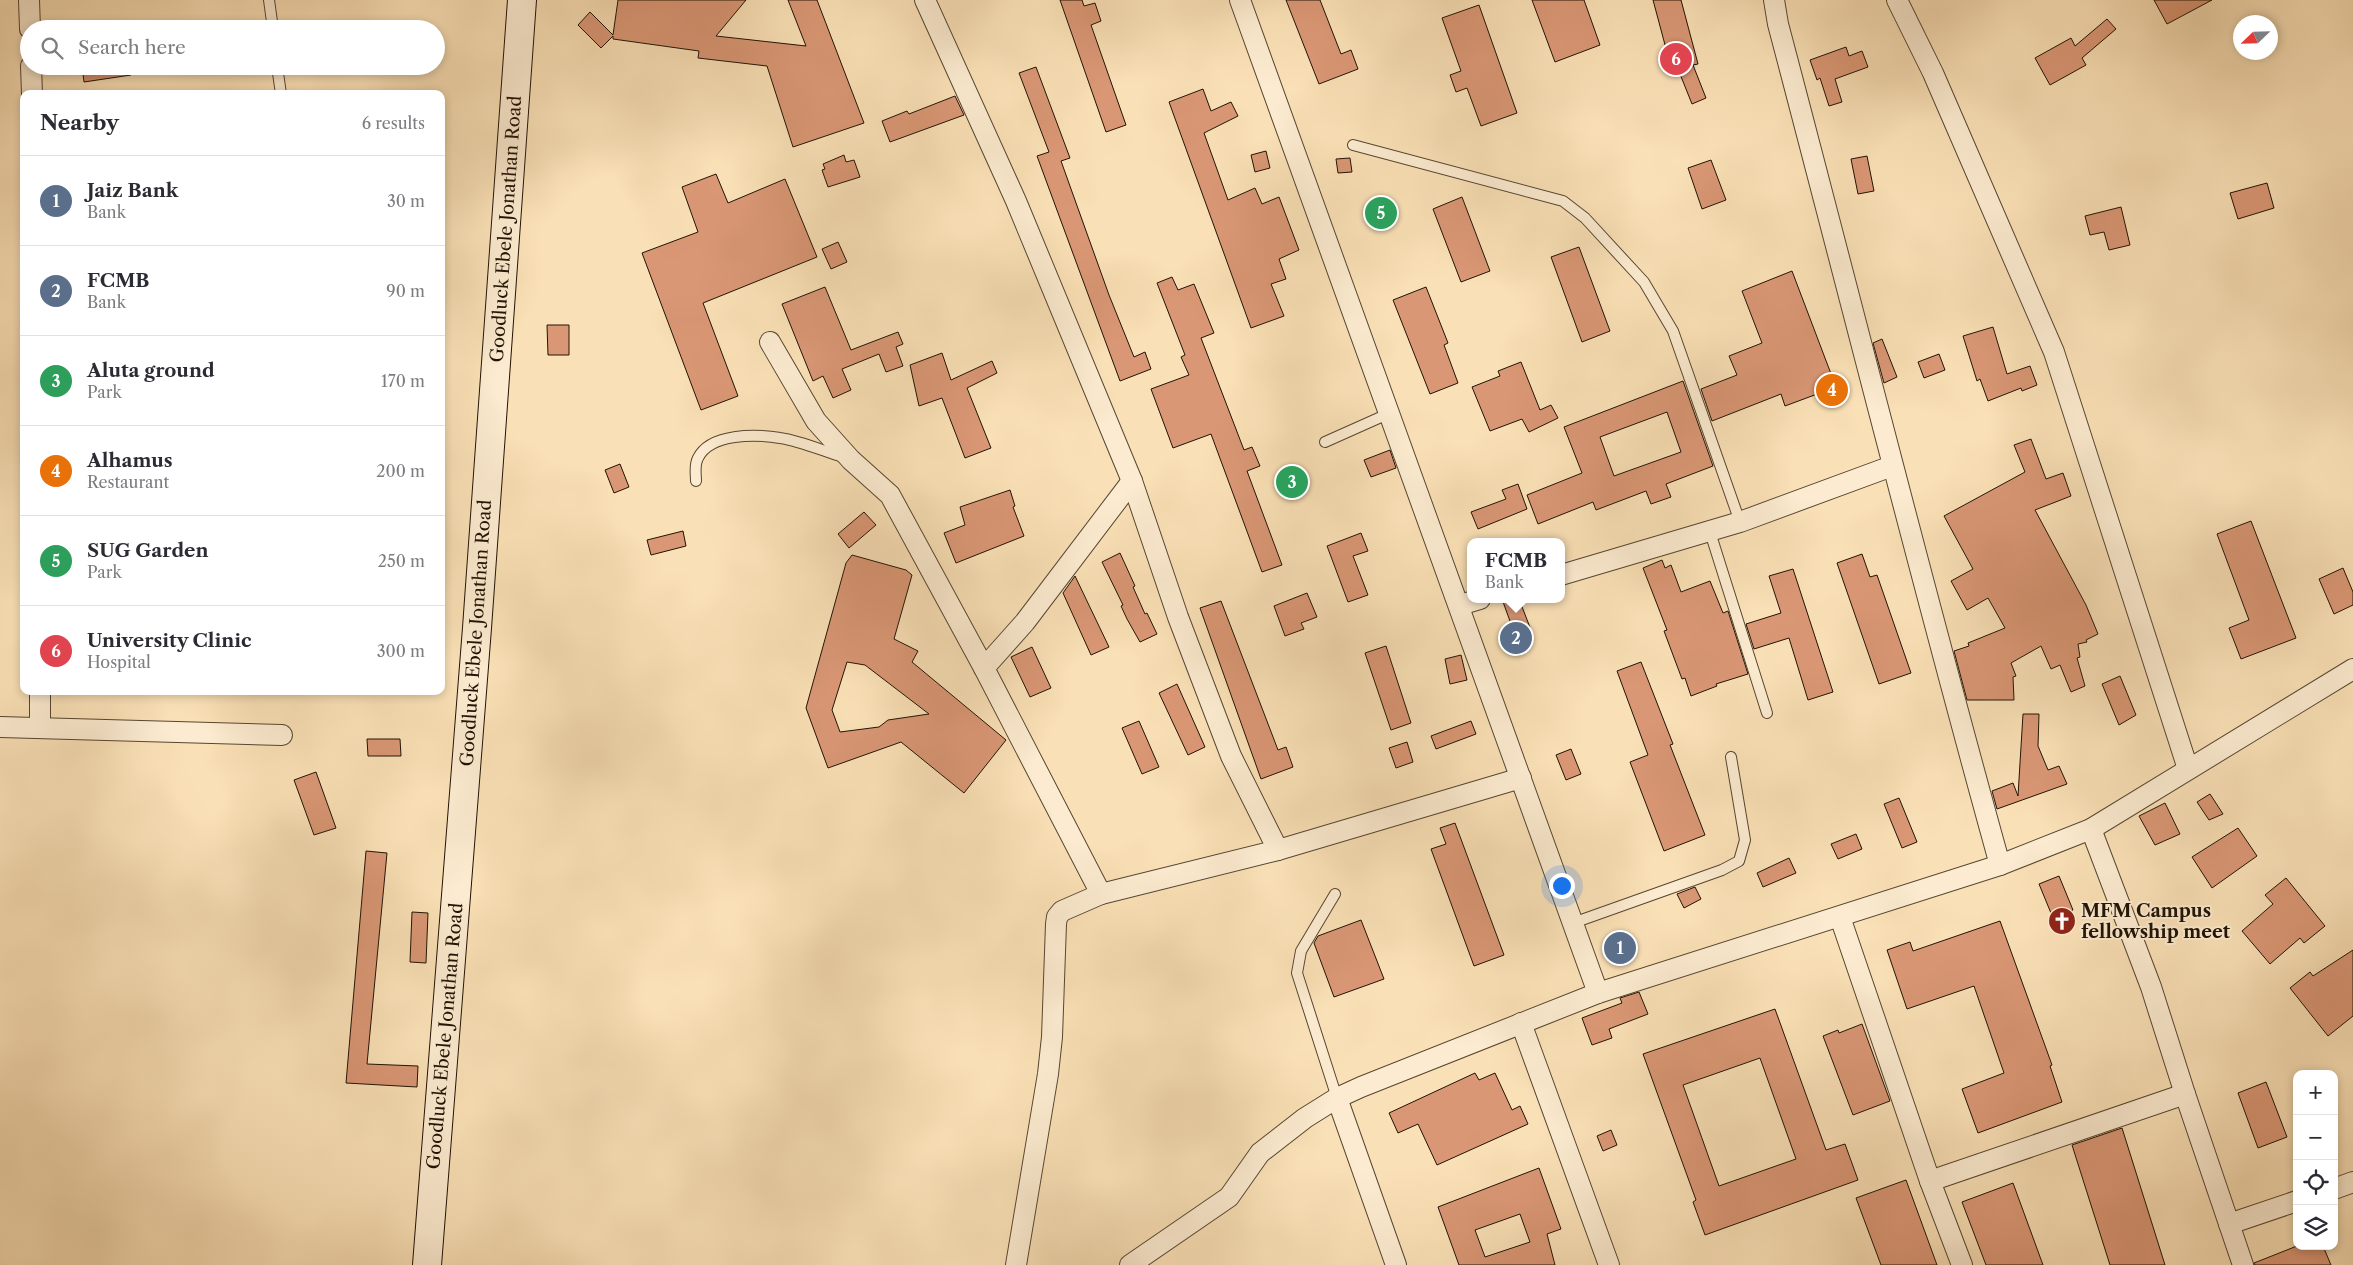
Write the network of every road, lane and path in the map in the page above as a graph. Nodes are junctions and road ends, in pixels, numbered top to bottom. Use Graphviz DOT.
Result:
graph roads {
  1 [pos="29,0"];
  2 [pos="269,0"];
  3 [pos="522,0"];
  4 [pos="926,0"];
  5 [pos="1240,0"];
  6 [pos="1774,0"];
  7 [pos="1897,0"];
  8 [pos="30,20"];
  9 [pos="272,20"];
  10 [pos="31,75"];
  11 [pos="279,75"];
  12 [pos="32,90"];
  13 [pos="281,90"];
  14 [pos="1354,145"];
  15 [pos="770,342"];
  16 [pos="1390,413"];
  17 [pos="1325,442"];
  18 [pos="851,460"];
  19 [pos="1892,466"];
  20 [pos="696,481"];
  21 [pos="1132,481"];
  22 [pos="1740,522"];
  23 [pos="1710,532"];
  24 [pos="1565,574"];
  25 [pos="1467,603"];
  26 [pos="1460,605"];
  27 [pos="984,668"];
  28 [pos="2353,669"];
  29 [pos="40,695"];
  30 [pos="1767,713"];
  31 [pos="0,727"];
  32 [pos="40,728"];
  33 [pos="282,735"];
  34 [pos="1731,758"];
  35 [pos="2188,769"];
  36 [pos="1521,778"];
  37 [pos="2091,829"];
  38 [pos="1278,850"];
  39 [pos="2000,865"];
  40 [pos="1101,894"];
  41 [pos="1335,894"];
  42 [pos="1840,917"];
  43 [pos="1573,923"];
  44 [pos="1598,993"];
  45 [pos="1521,1023"];
  46 [pos="2184,1094"];
  47 [pos="1337,1098"];
  48 [pos="1930,1181"];
  49 [pos="2353,1182"];
  50 [pos="2338,1188"];
  51 [pos="2293,1202"];
  52 [pos="2229,1224"];
  53 [pos="427,1265"];
  54 [pos="1016,1265"];
  55 [pos="1130,1265"];
  56 [pos="1396,1265"];
  57 [pos="1609,1265"];
  58 [pos="1962,1265"];
  59 [pos="2243,1265"];
  1 -- 8 [label="street"];
  2 -- 9 [label="lane"];
  3 -- 53 [label="main road, Goodluck Ebele Jonathan Road"];
  4 -- 21 [label="street"];
  5 -- 16 [label="street"];
  6 -- 19 [label="street"];
  7 -- 35 [label="street"];
  10 -- 12 [label="street"];
  11 -- 13 [label="lane"];
  14 -- 22 [label="lane"];
  15 -- 18 [label="street"];
  16 -- 17 [label="lane"];
  16 -- 26 [label="street"];
  18 -- 20 [label="lane"];
  18 -- 27 [label="street"];
  19 -- 22 [label="street"];
  19 -- 39 [label="street"];
  21 -- 27 [label="street"];
  21 -- 38 [label="street"];
  22 -- 23 [label="street"];
  23 -- 24 [label="street"];
  23 -- 30 [label="lane"];
  25 -- 26 [label="street"];
  26 -- 36 [label="street"];
  27 -- 40 [label="street"];
  28 -- 35 [label="street"];
  29 -- 32 [label="street"];
  31 -- 32 [label="street"];
  32 -- 33 [label="street"];
  34 -- 43 [label="lane"];
  35 -- 37 [label="street"];
  36 -- 38 [label="street"];
  36 -- 43 [label="street"];
  37 -- 39 [label="street"];
  37 -- 46 [label="street"];
  38 -- 40 [label="street"];
  39 -- 42 [label="street"];
  40 -- 54 [label="street"];
  41 -- 47 [label="lane"];
  42 -- 44 [label="street"];
  42 -- 48 [label="street"];
  43 -- 44 [label="street"];
  44 -- 45 [label="street"];
  45 -- 47 [label="street"];
  45 -- 57 [label="street"];
  46 -- 48 [label="street"];
  46 -- 52 [label="street"];
  47 -- 55 [label="street"];
  47 -- 56 [label="street"];
  48 -- 58 [label="street"];
  49 -- 50 [label="street"];
  51 -- 52 [label="street"];
  52 -- 59 [label="street"];
}
